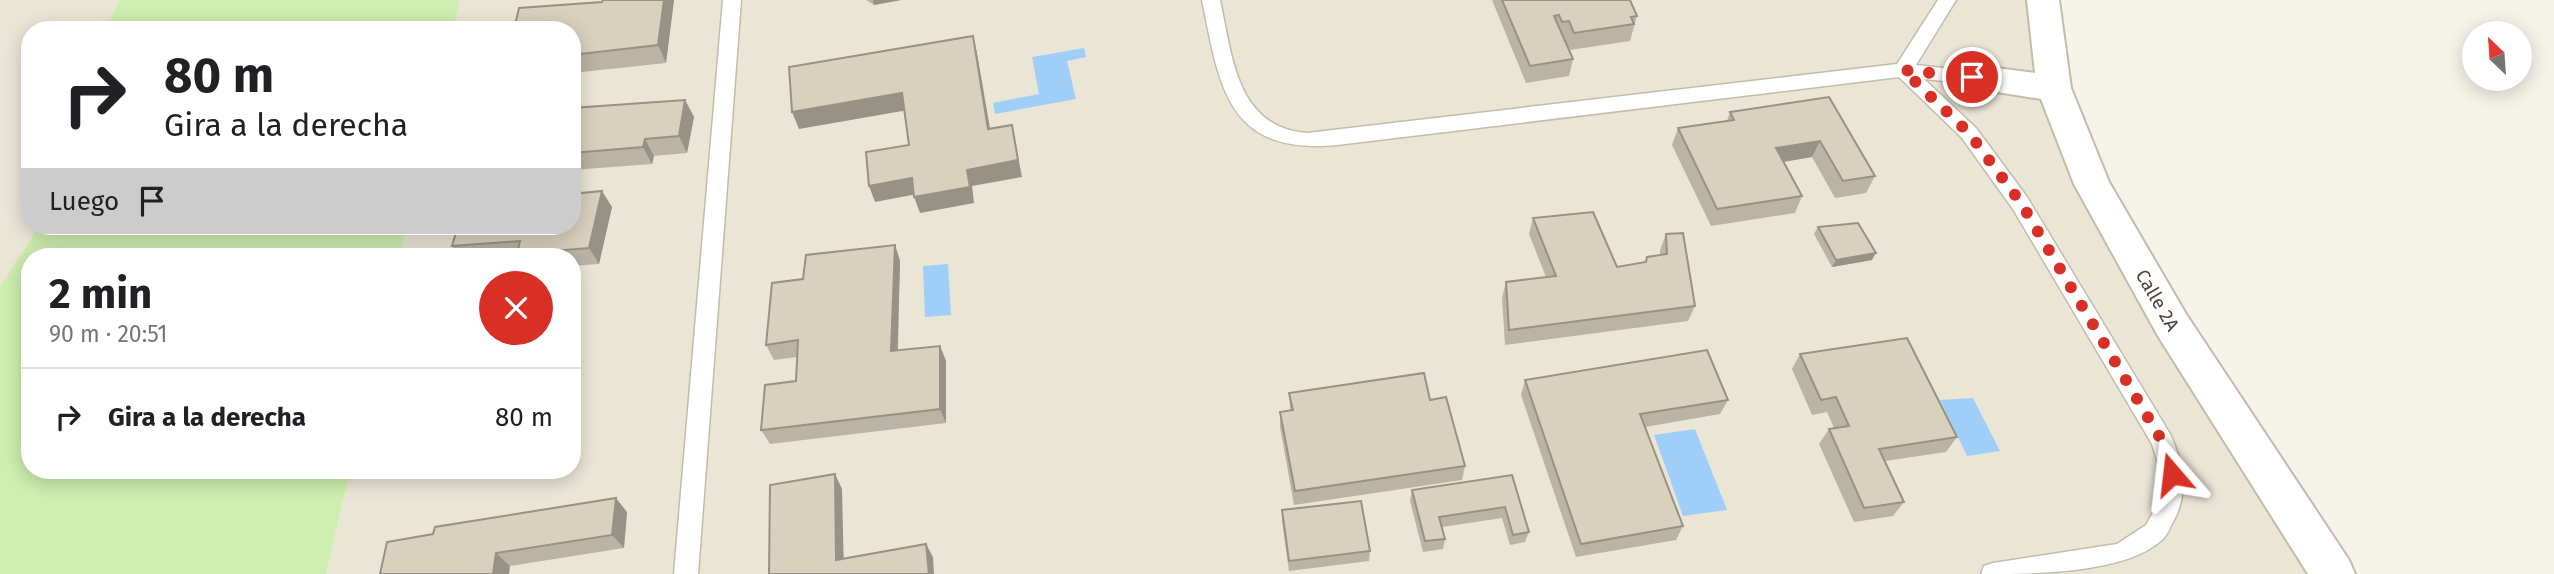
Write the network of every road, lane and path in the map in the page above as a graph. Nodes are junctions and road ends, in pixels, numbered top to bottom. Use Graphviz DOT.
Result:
graph roads {
  1 [pos="732,0"];
  2 [pos="1211,0"];
  3 [pos="1947,0"];
  4 [pos="2043,0"];
  5 [pos="1903,70"];
  6 [pos="1972,77"];
  7 [pos="2054,88"];
  8 [pos="686,574"];
  9 [pos="1993,574"];
  10 [pos="2333,574"];
  1 -- 8 [label="lane"];
  2 -- 5 [label="lane"];
  3 -- 5 [label="lane"];
  4 -- 7 [label="street, Calle 2A"];
  5 -- 6 [label="lane"];
  5 -- 9 [label="lane"];
  6 -- 7 [label="street"];
  7 -- 10 [label="street, Calle 2A"];
}
